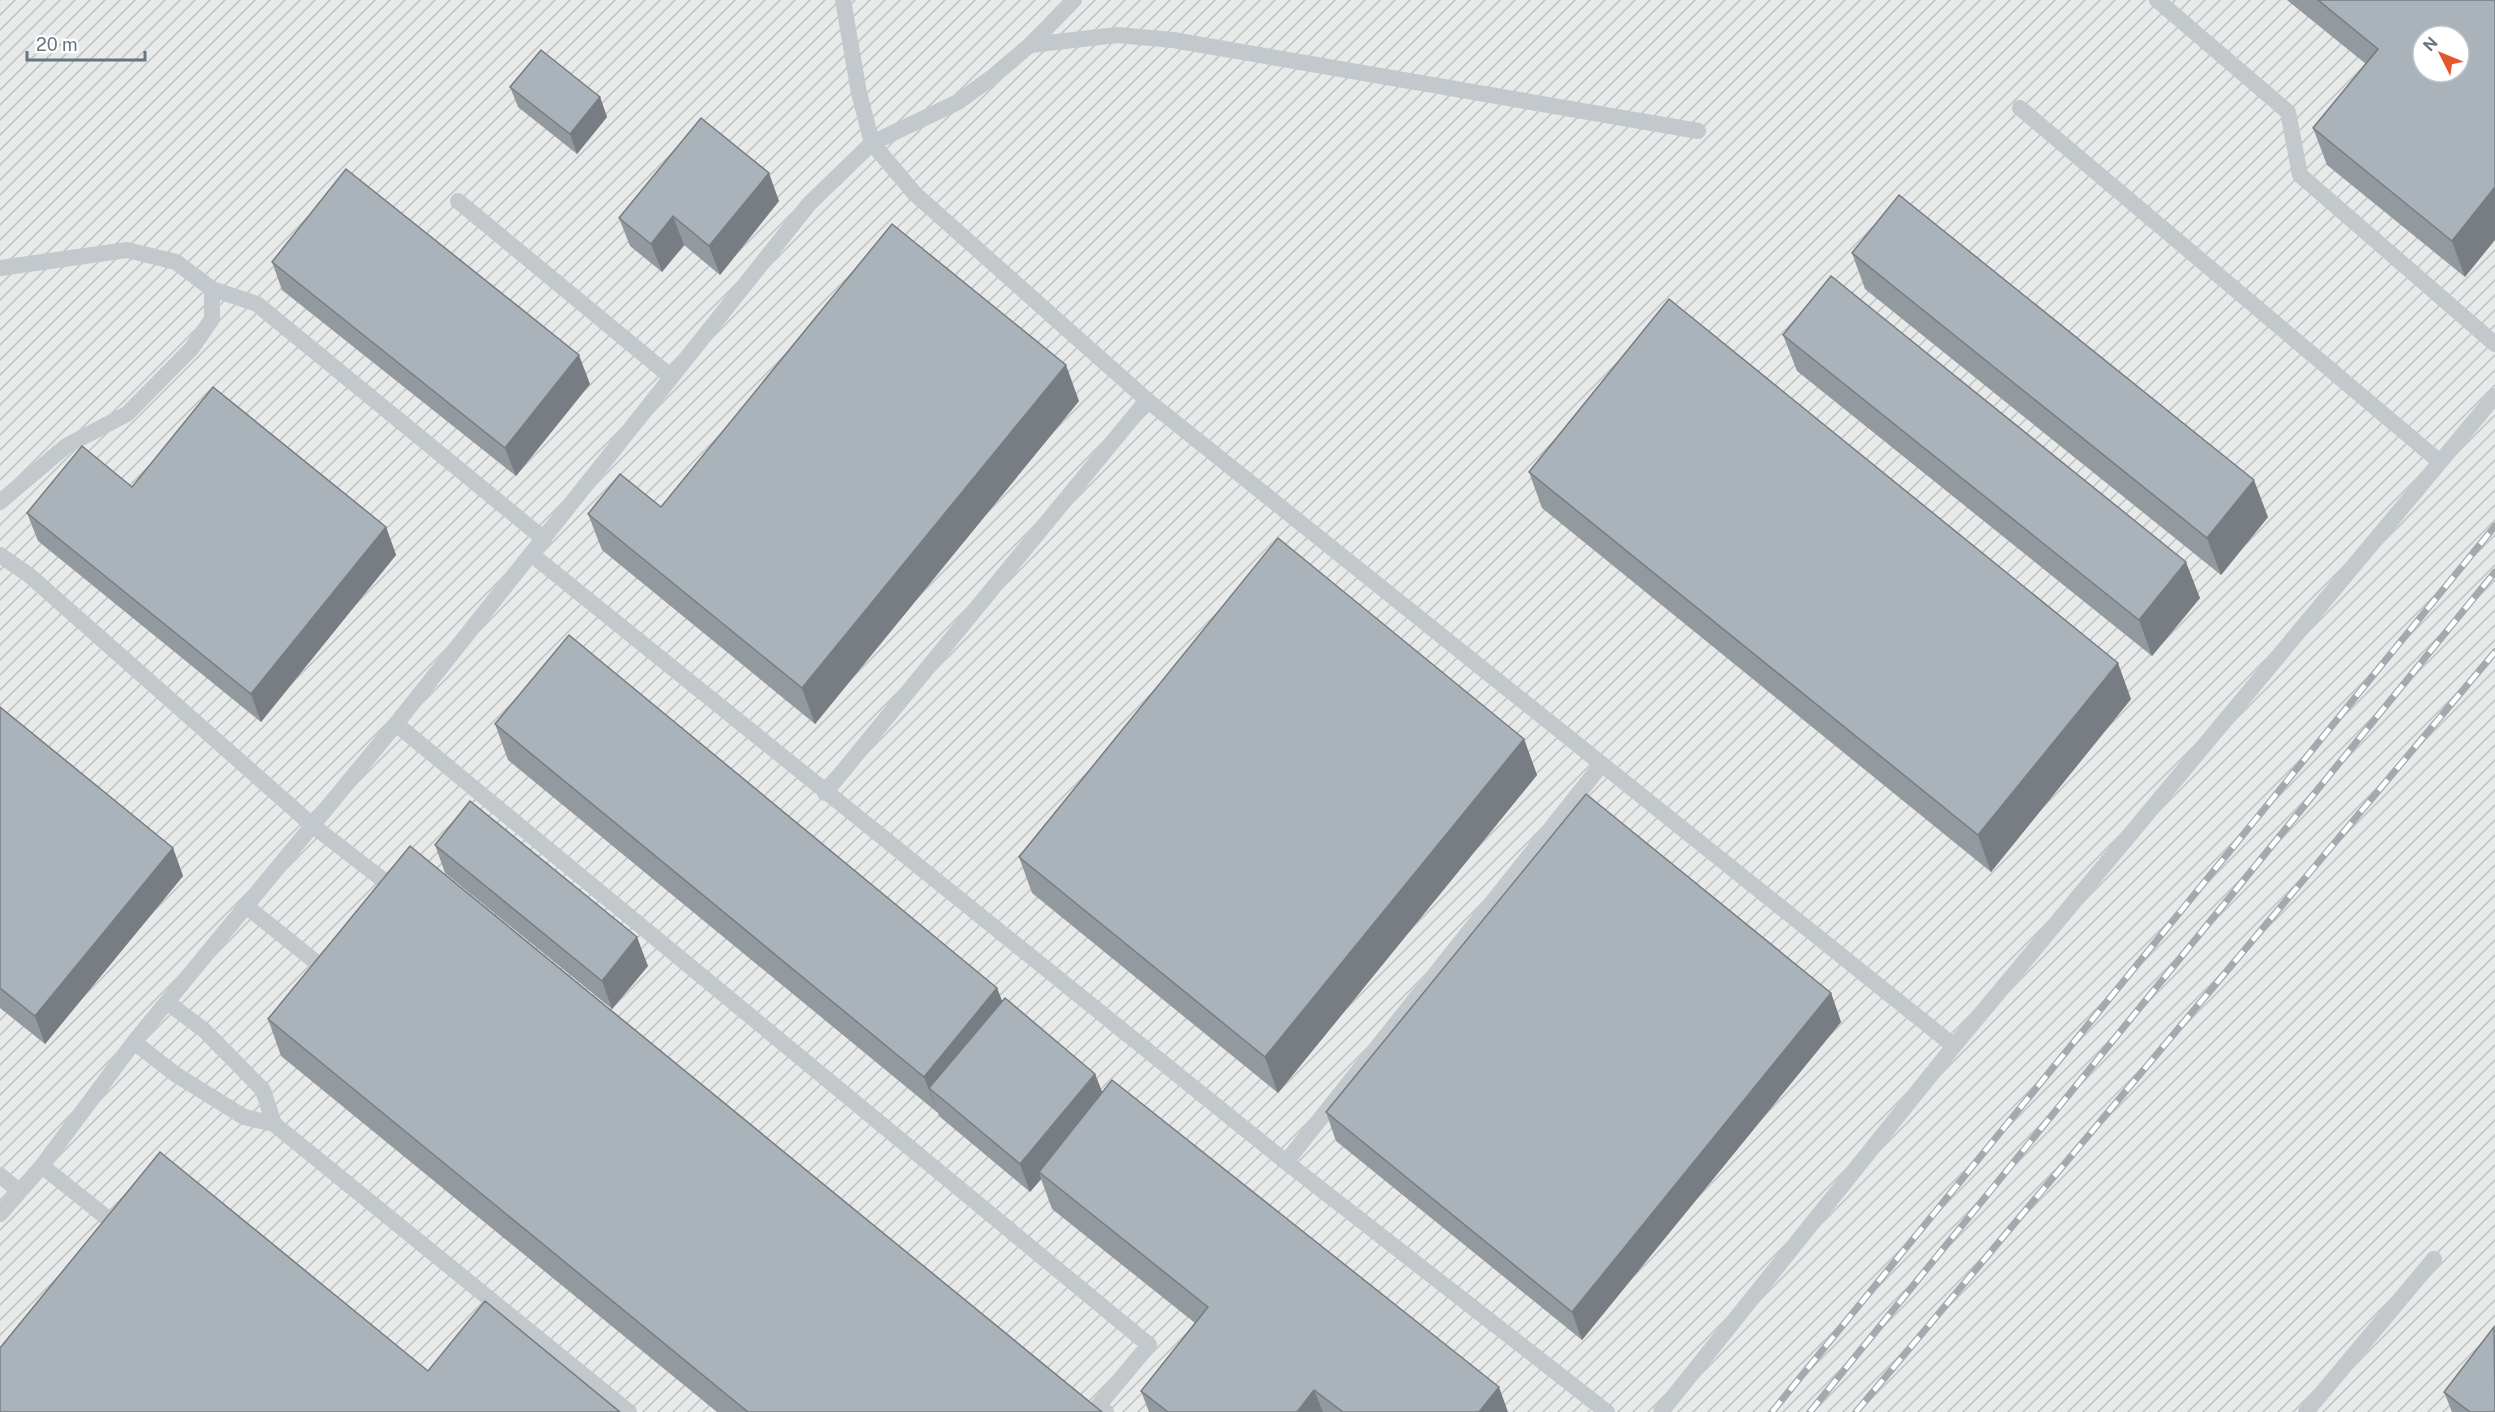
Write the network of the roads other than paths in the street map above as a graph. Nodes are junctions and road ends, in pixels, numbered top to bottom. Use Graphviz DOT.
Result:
graph roads {
  1 [pos="843,0"];
  2 [pos="1074,0"];
  3 [pos="2157,0"];
  4 [pos="1030,45"];
  5 [pos="2020,108"];
  6 [pos="1698,131"];
  7 [pos="872,143"];
  8 [pos="458,201"];
  9 [pos="0,268"];
  10 [pos="212,289"];
  11 [pos="2495,344"];
  12 [pos="670,376"];
  13 [pos="2495,396"];
  14 [pos="1147,400"];
  15 [pos="2440,462"];
  16 [pos="0,502"];
  17 [pos="544,539"];
  18 [pos="531,554"];
  19 [pos="0,555"];
  20 [pos="396,724"];
  21 [pos="1602,764"];
  22 [pos="825,793"];
  23 [pos="312,825"];
  24 [pos="404,896"];
  25 [pos="246,906"];
  26 [pos="333,976"];
  27 [pos="167,1002"];
  28 [pos="134,1042"];
  29 [pos="1954,1046"];
  30 [pos="274,1124"];
  31 [pos="1286,1162"];
  32 [pos="42,1166"];
  33 [pos="0,1174"];
  34 [pos="19,1191"];
  35 [pos="0,1214"];
  36 [pos="121,1229"];
  37 [pos="2434,1259"];
  38 [pos="629,1412"];
  39 [pos="1106,1412"];
  40 [pos="1607,1412"];
  41 [pos="1661,1412"];
  42 [pos="2306,1412"];
  1 -- 7 [label="lane"];
  2 -- 4 [label="lane"];
  3 -- 11 [label="lane"];
  4 -- 6 [label="lane"];
  4 -- 7 [label="lane"];
  5 -- 15 [label="lane"];
  7 -- 12 [label="lane"];
  7 -- 14 [label="lane"];
  8 -- 12 [label="lane"];
  9 -- 10 [label="lane"];
  10 -- 16 [label="lane"];
  10 -- 17 [label="lane"];
  12 -- 17 [label="lane"];
  13 -- 15 [label="lane"];
  14 -- 21 [label="lane"];
  14 -- 22 [label="lane"];
  15 -- 29 [label="lane"];
  17 -- 18 [label="lane"];
  18 -- 20 [label="lane"];
  18 -- 22 [label="lane"];
  19 -- 23 [label="lane"];
  20 -- 23 [label="lane"];
  20 -- 39 [label="lane"];
  21 -- 29 [label="lane"];
  21 -- 31 [label="lane"];
  22 -- 31 [label="lane"];
  23 -- 24 [label="lane"];
  23 -- 25 [label="lane"];
  25 -- 26 [label="lane"];
  25 -- 27 [label="lane"];
  27 -- 28 [label="lane"];
  27 -- 30 [label="lane"];
  28 -- 30 [label="lane"];
  28 -- 32 [label="lane"];
  29 -- 41 [label="lane"];
  30 -- 38 [label="lane"];
  31 -- 40 [label="lane"];
  32 -- 34 [label="lane"];
  32 -- 36 [label="lane"];
  33 -- 34 [label="lane"];
  34 -- 35 [label="lane"];
  37 -- 42 [label="lane"];
}
